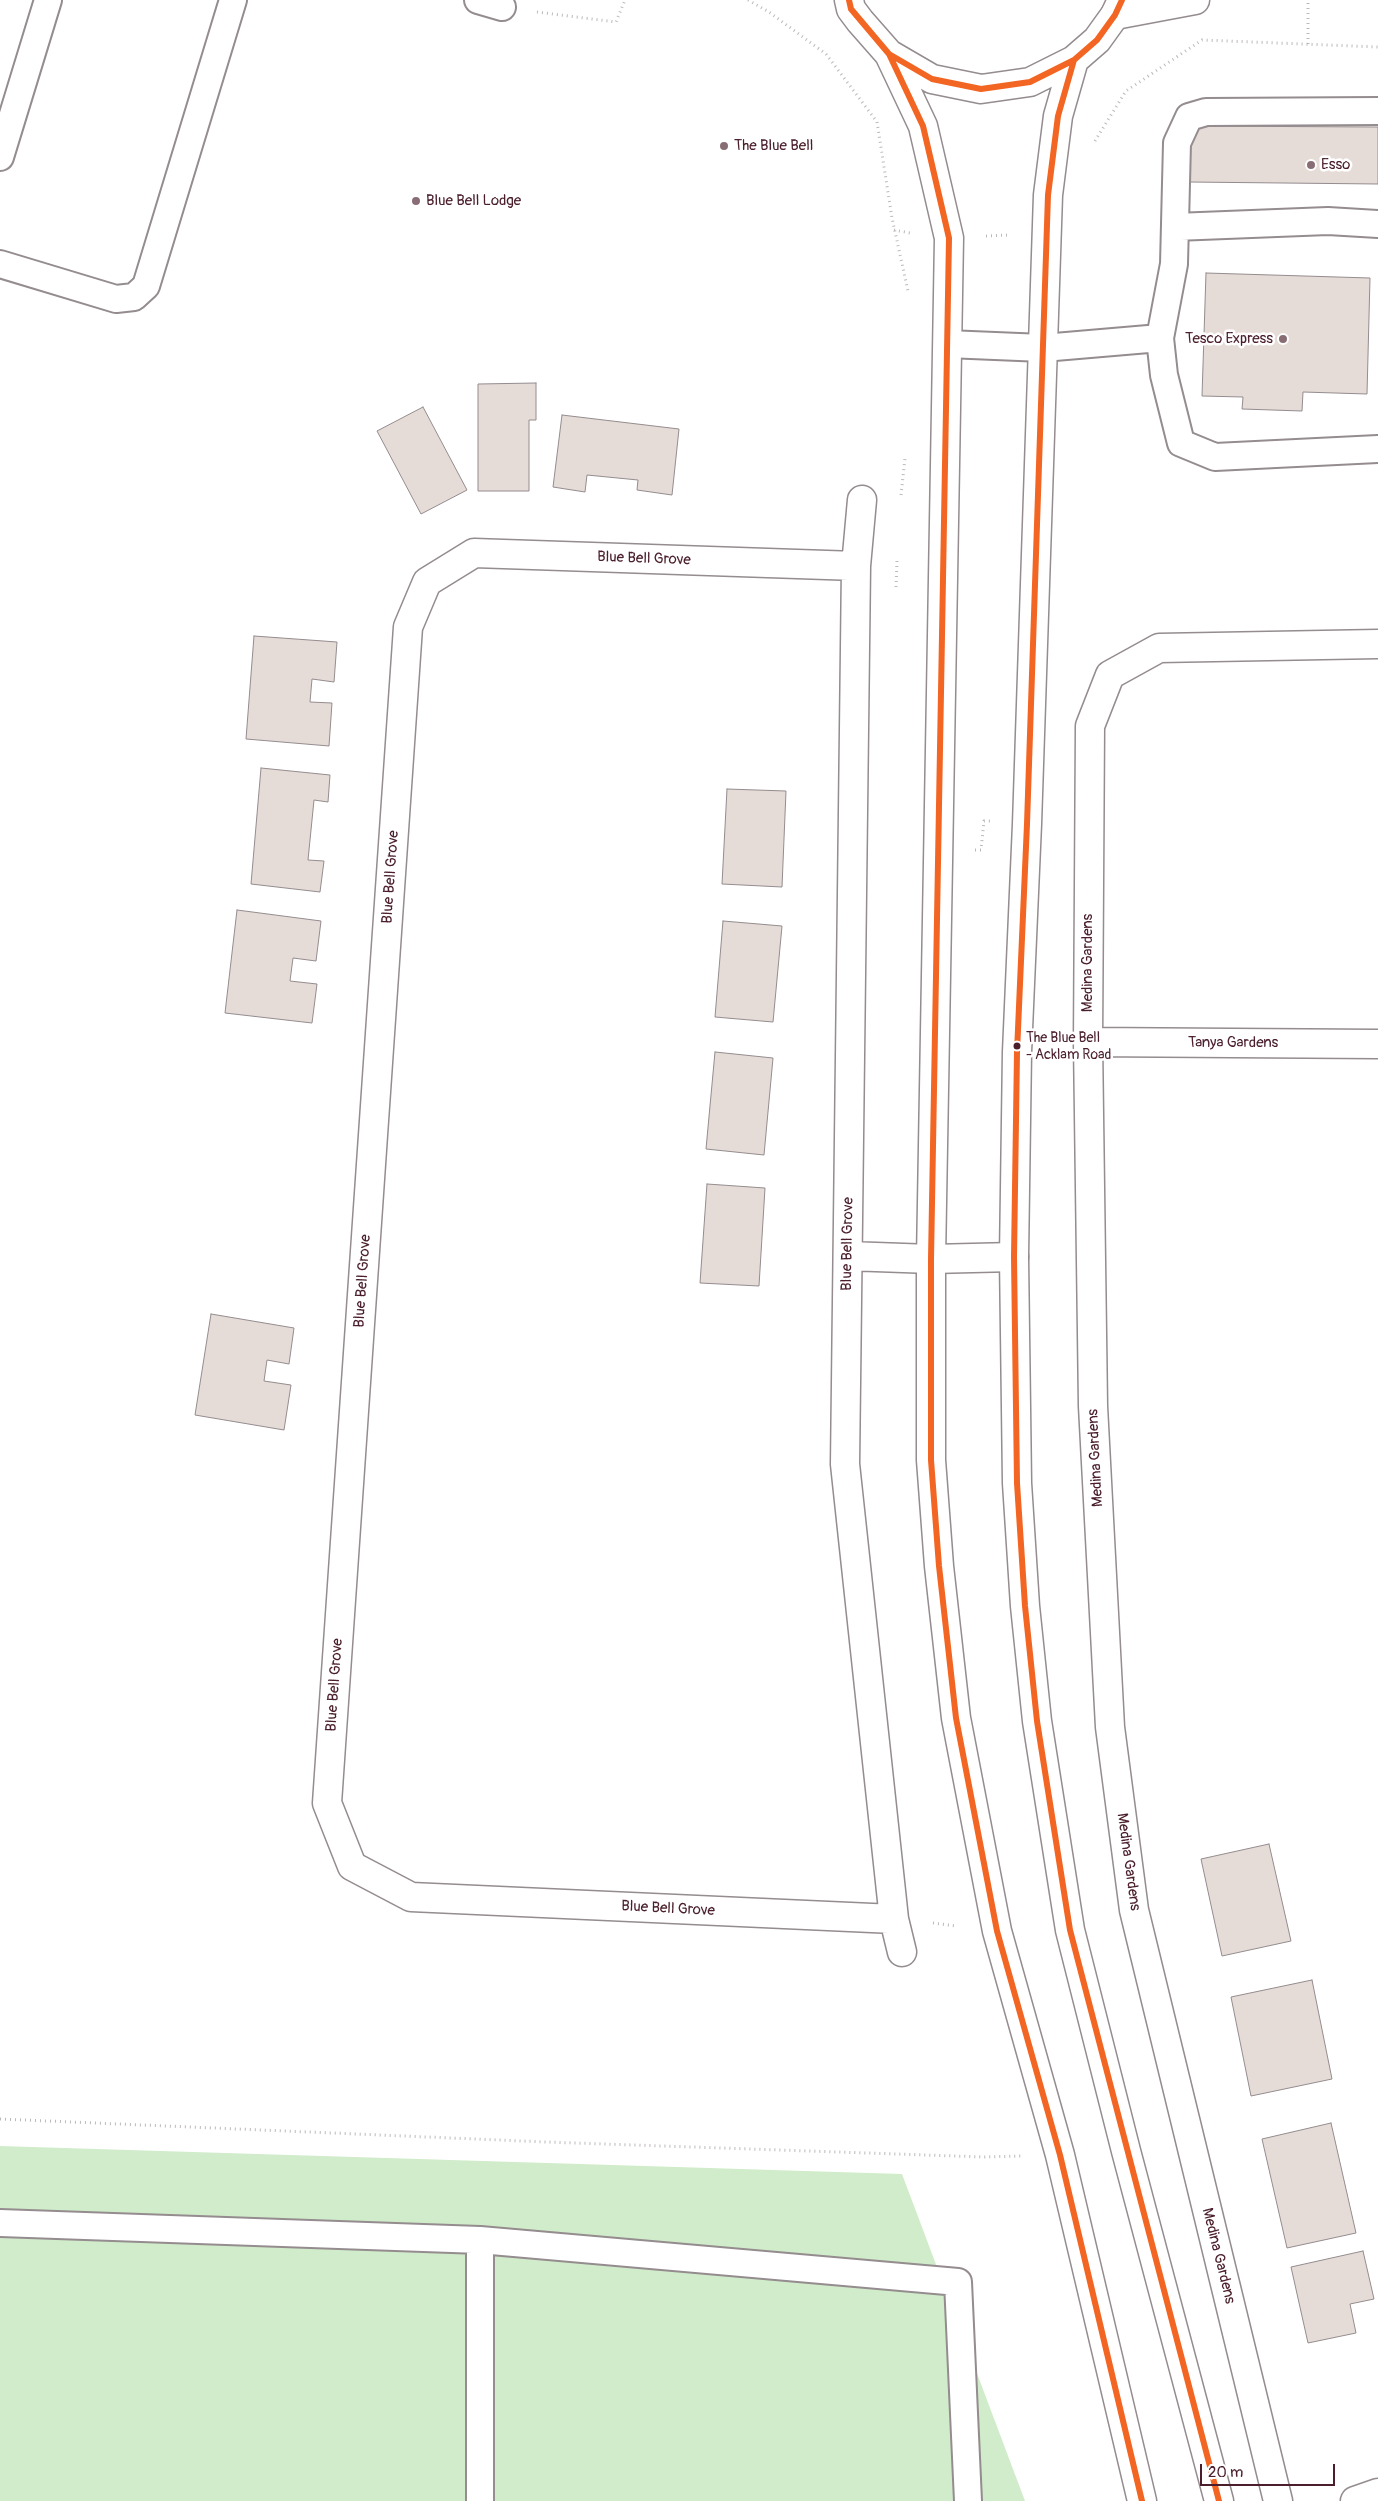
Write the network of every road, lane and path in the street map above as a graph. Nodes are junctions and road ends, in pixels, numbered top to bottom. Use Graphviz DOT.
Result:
graph roads {
  1 [pos="48,0"];
  2 [pos="232,0"];
  3 [pos="625,0"];
  4 [pos="748,0"];
  5 [pos="1195,0"];
  6 [pos="1308,0"];
  7 [pos="845,3"];
  8 [pos="490,4"];
  9 [pos="1118,8"];
  10 [pos="1308,44"];
  11 [pos="889,54"];
  12 [pos="1074,60"];
  13 [pos="1378,111"];
  14 [pos="0,157"];
  15 [pos="1378,224"];
  16 [pos="1174,227"];
  17 [pos="894,230"];
  18 [pos="1047,233"];
  19 [pos="949,238"];
  20 [pos="0,264"];
  21 [pos="909,295"];
  22 [pos="1160,338"];
  23 [pos="947,344"];
  24 [pos="1043,348"];
  25 [pos="1378,450"];
  26 [pos="905,454"];
  27 [pos="901,492"];
  28 [pos="944,496"];
  29 [pos="862,500"];
  30 [pos="900,501"];
  31 [pos="897,555"];
  32 [pos="856,566"];
  33 [pos="896,594"];
  34 [pos="1378,644"];
  35 [pos="1088,1042"];
  36 [pos="1378,1044"];
  37 [pos="848,1256"];
  38 [pos="1014,1257"];
  39 [pos="931,1259"];
  40 [pos="894,1919"];
  41 [pos="997,1931"];
  42 [pos="902,1952"];
  43 [pos="0,2119"];
  44 [pos="1060,2155"];
  45 [pos="0,2222"];
  46 [pos="480,2240"];
  47 [pos="1378,2493"];
  48 [pos="480,2501"];
  49 [pos="968,2501"];
  50 [pos="1142,2501"];
  51 [pos="1219,2501"];
  52 [pos="1278,2501"];
  53 [pos="1355,2501"];
  1 -- 14 [label="lane"];
  2 -- 20 [label="lane"];
  3 -- 8 [label="path"];
  4 -- 17 [label="path"];
  5 -- 9 [label="street"];
  6 -- 10 [label="path"];
  7 -- 11 [label="street"];
  9 -- 12 [label="street"];
  11 -- 12 [label="street"];
  11 -- 19 [label="street"];
  12 -- 18 [label="street"];
  13 -- 16 [label="lane"];
  15 -- 16 [label="lane"];
  16 -- 22 [label="lane"];
  17 -- 19 [label="path"];
  17 -- 21 [label="path"];
  18 -- 19 [label="path"];
  18 -- 24 [label="street"];
  19 -- 23 [label="street"];
  22 -- 24 [label="lane"];
  22 -- 25 [label="lane"];
  23 -- 24 [label="lane"];
  23 -- 28 [label="street"];
  24 -- 38 [label="street"];
  26 -- 27 [label="path"];
  27 -- 28 [label="path"];
  27 -- 29 [label="path"];
  27 -- 30 [label="path"];
  28 -- 39 [label="street"];
  29 -- 32 [label="street, Blue Bell Grove"];
  31 -- 33 [label="path"];
  32 -- 37 [label="street, Blue Bell Grove"];
  32 -- 40 [label="street, Blue Bell Grove"];
  34 -- 35 [label="street, Medina Gardens"];
  35 -- 36 [label="street, Tanya Gardens"];
  35 -- 52 [label="street, Medina Gardens"];
  37 -- 39 [label="street"];
  37 -- 40 [label="street, Blue Bell Grove"];
  38 -- 39 [label="street"];
  38 -- 51 [label="street"];
  39 -- 41 [label="street"];
  40 -- 41 [label="path"];
  40 -- 42 [label="street, Blue Bell Grove"];
  41 -- 44 [label="street"];
  43 -- 44 [label="path"];
  44 -- 50 [label="street"];
  45 -- 46 [label="lane"];
  46 -- 48 [label="lane"];
  46 -- 49 [label="lane"];
  47 -- 53 [label="street"];
}
